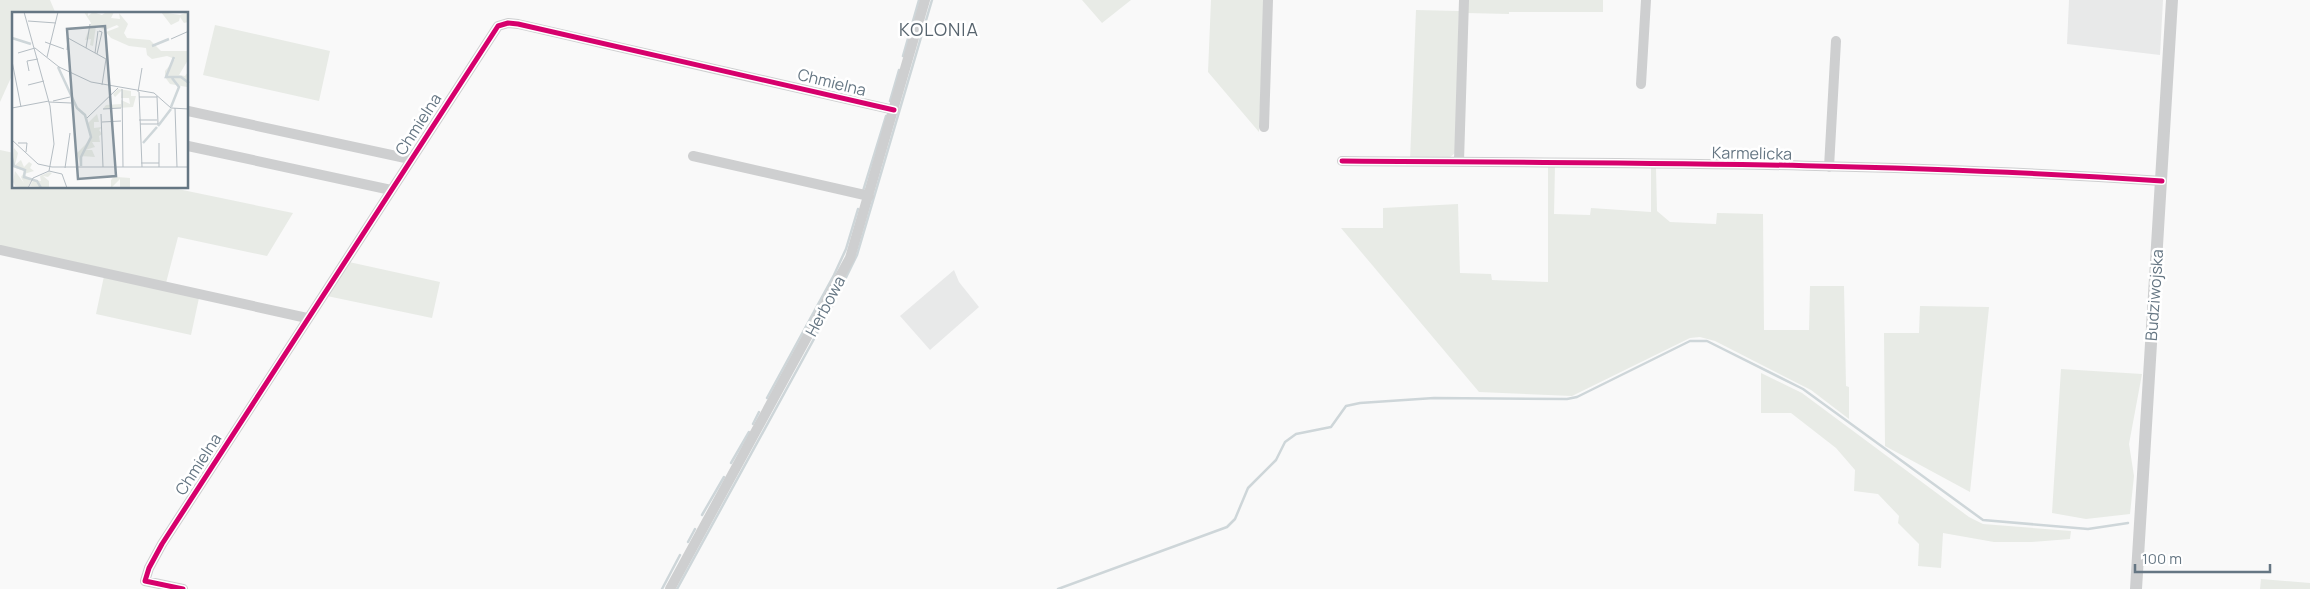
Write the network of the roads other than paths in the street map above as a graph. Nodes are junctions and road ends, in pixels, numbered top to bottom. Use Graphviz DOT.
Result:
graph roads {
  1 [pos="925,0"];
  2 [pos="1268,0"];
  3 [pos="1464,0"];
  4 [pos="1646,0"];
  5 [pos="2172,0"];
  6 [pos="1836,41"];
  7 [pos="1641,84"];
  8 [pos="894,110"];
  9 [pos="189,111"];
  10 [pos="1264,127"];
  11 [pos="189,146"];
  12 [pos="693,156"];
  13 [pos="410,159"];
  14 [pos="1342,161"];
  15 [pos="1459,161"];
  16 [pos="1829,167"];
  17 [pos="2162,181"];
  18 [pos="391,190"];
  19 [pos="869,196"];
  20 [pos="0,250"];
  21 [pos="307,318"];
  22 [pos="183,589"];
  23 [pos="670,589"];
  24 [pos="2136,589"];
  1 -- 8 [label="street, Herbowa"];
  2 -- 10 [label="street"];
  3 -- 15 [label="street"];
  4 -- 7 [label="street"];
  5 -- 17 [label="street, Budziwojska"];
  6 -- 16 [label="street"];
  8 -- 13 [label="street, Chmielna"];
  8 -- 19 [label="street, Herbowa"];
  9 -- 13 [label="street"];
  11 -- 18 [label="street"];
  12 -- 19 [label="street"];
  13 -- 18 [label="street, Chmielna"];
  14 -- 15 [label="street, Karmelicka"];
  15 -- 16 [label="street, Karmelicka"];
  16 -- 17 [label="street, Karmelicka"];
  17 -- 24 [label="street, Budziwojska"];
  18 -- 21 [label="street, Chmielna"];
  19 -- 23 [label="street, Herbowa"];
  20 -- 21 [label="street"];
  21 -- 22 [label="street, Chmielna"];
}
